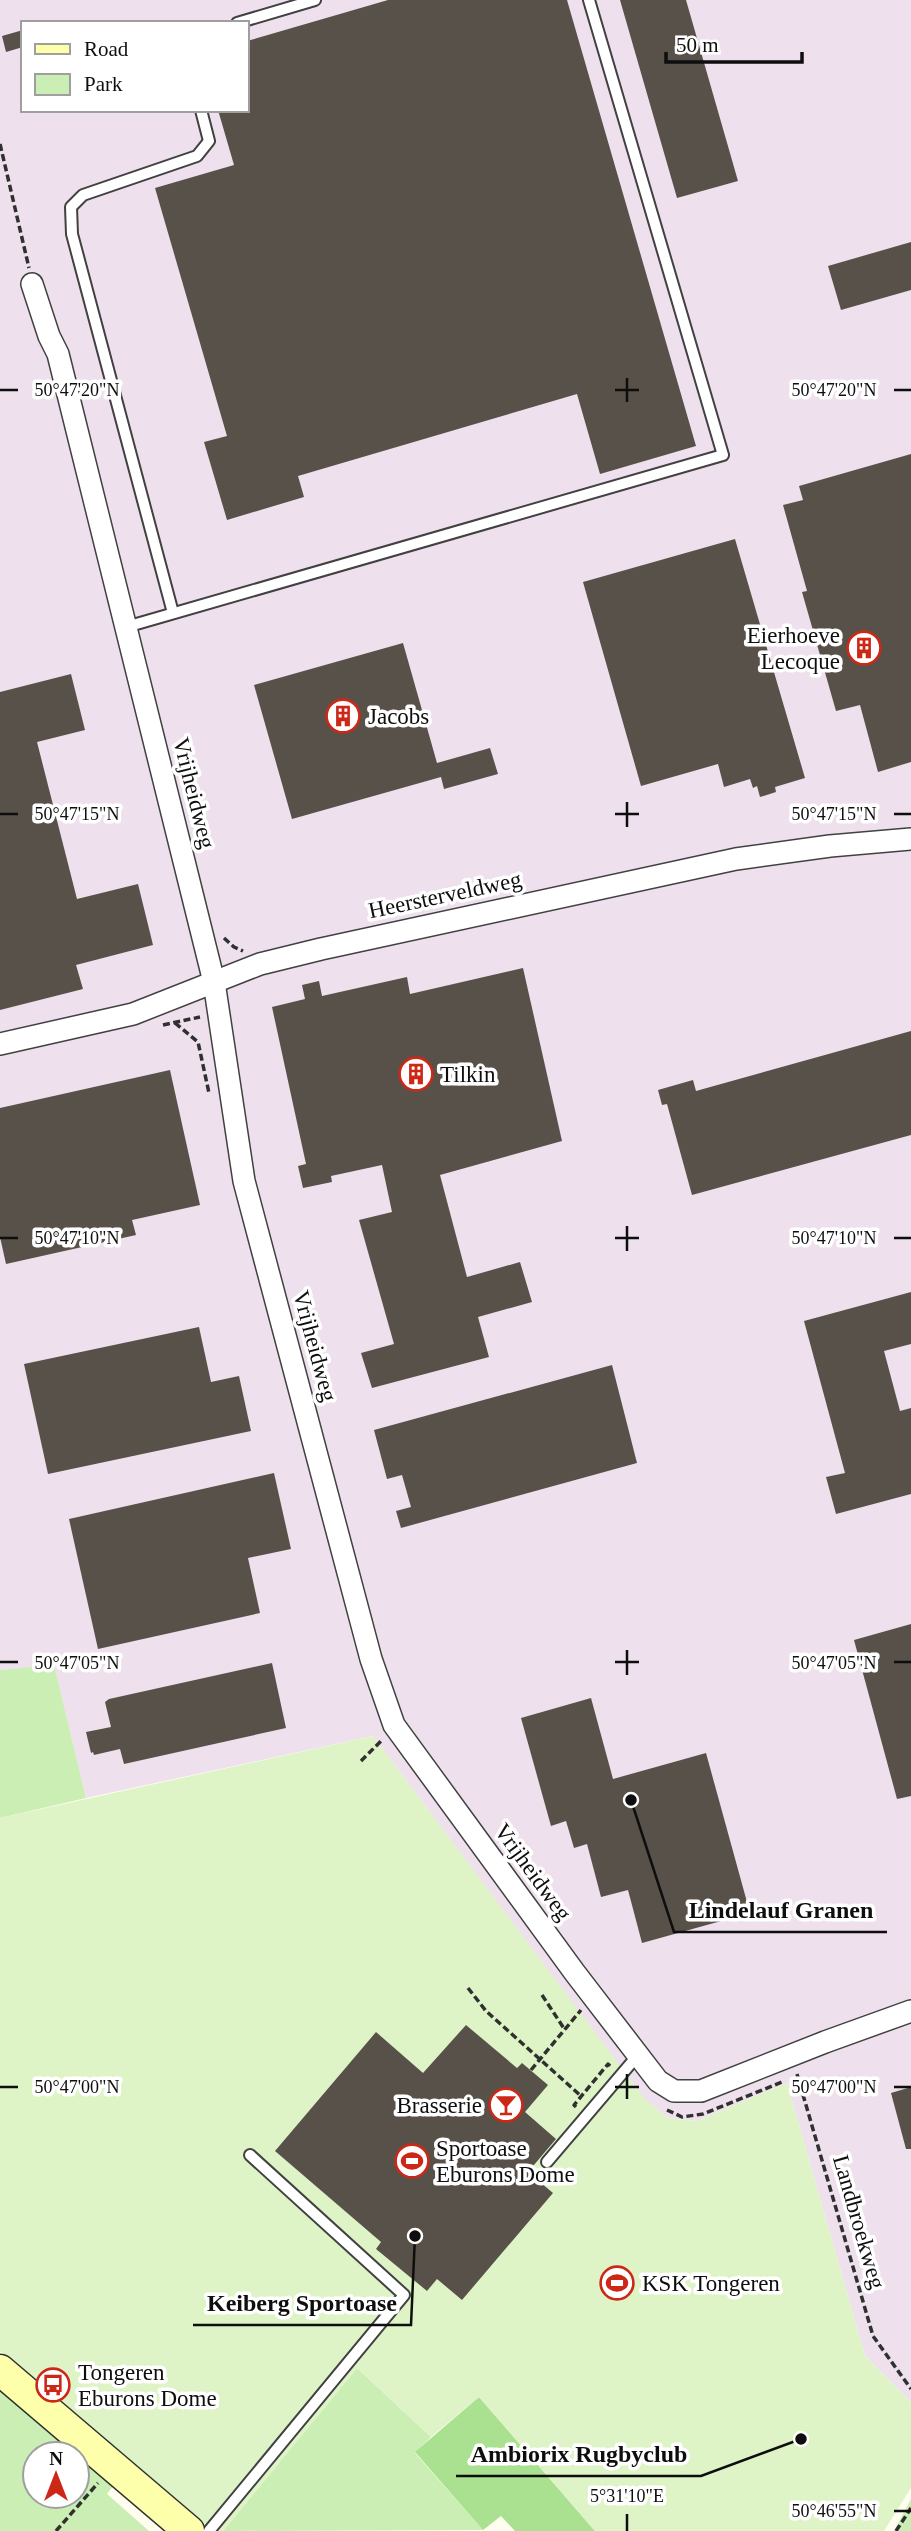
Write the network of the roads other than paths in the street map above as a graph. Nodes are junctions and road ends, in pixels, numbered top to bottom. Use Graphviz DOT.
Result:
graph roads {
  1 [pos="314,0"];
  2 [pos="589,0"];
  3 [pos="244,21"];
  4 [pos="202,112"];
  5 [pos="32,284"];
  6 [pos="173,613"];
  7 [pos="126,627"];
  8 [pos="911,839"];
  9 [pos="214,982"];
  10 [pos="0,1044"];
  11 [pos="911,2011"];
  12 [pos="638,2055"];
  13 [pos="250,2155"];
  14 [pos="547,2162"];
  15 [pos="0,2370"];
  16 [pos="189,2531"];
  17 [pos="209,2531"];
  1 -- 3 [label="lane"];
  2 -- 6 [label="lane"];
  4 -- 6 [label="lane"];
  5 -- 7 [label="street, Vrijheidweg"];
  6 -- 7 [label="lane"];
  7 -- 9 [label="street, Vrijheidweg"];
  8 -- 9 [label="street, Heersterveldweg"];
  9 -- 10 [label="street, Heersterveldweg"];
  9 -- 12 [label="street, Vrijheidweg"];
  11 -- 12 [label="street, Vrijheidweg"];
  12 -- 14 [label="lane"];
  13 -- 17 [label="lane"];
  15 -- 16 [label="main road"];
}
